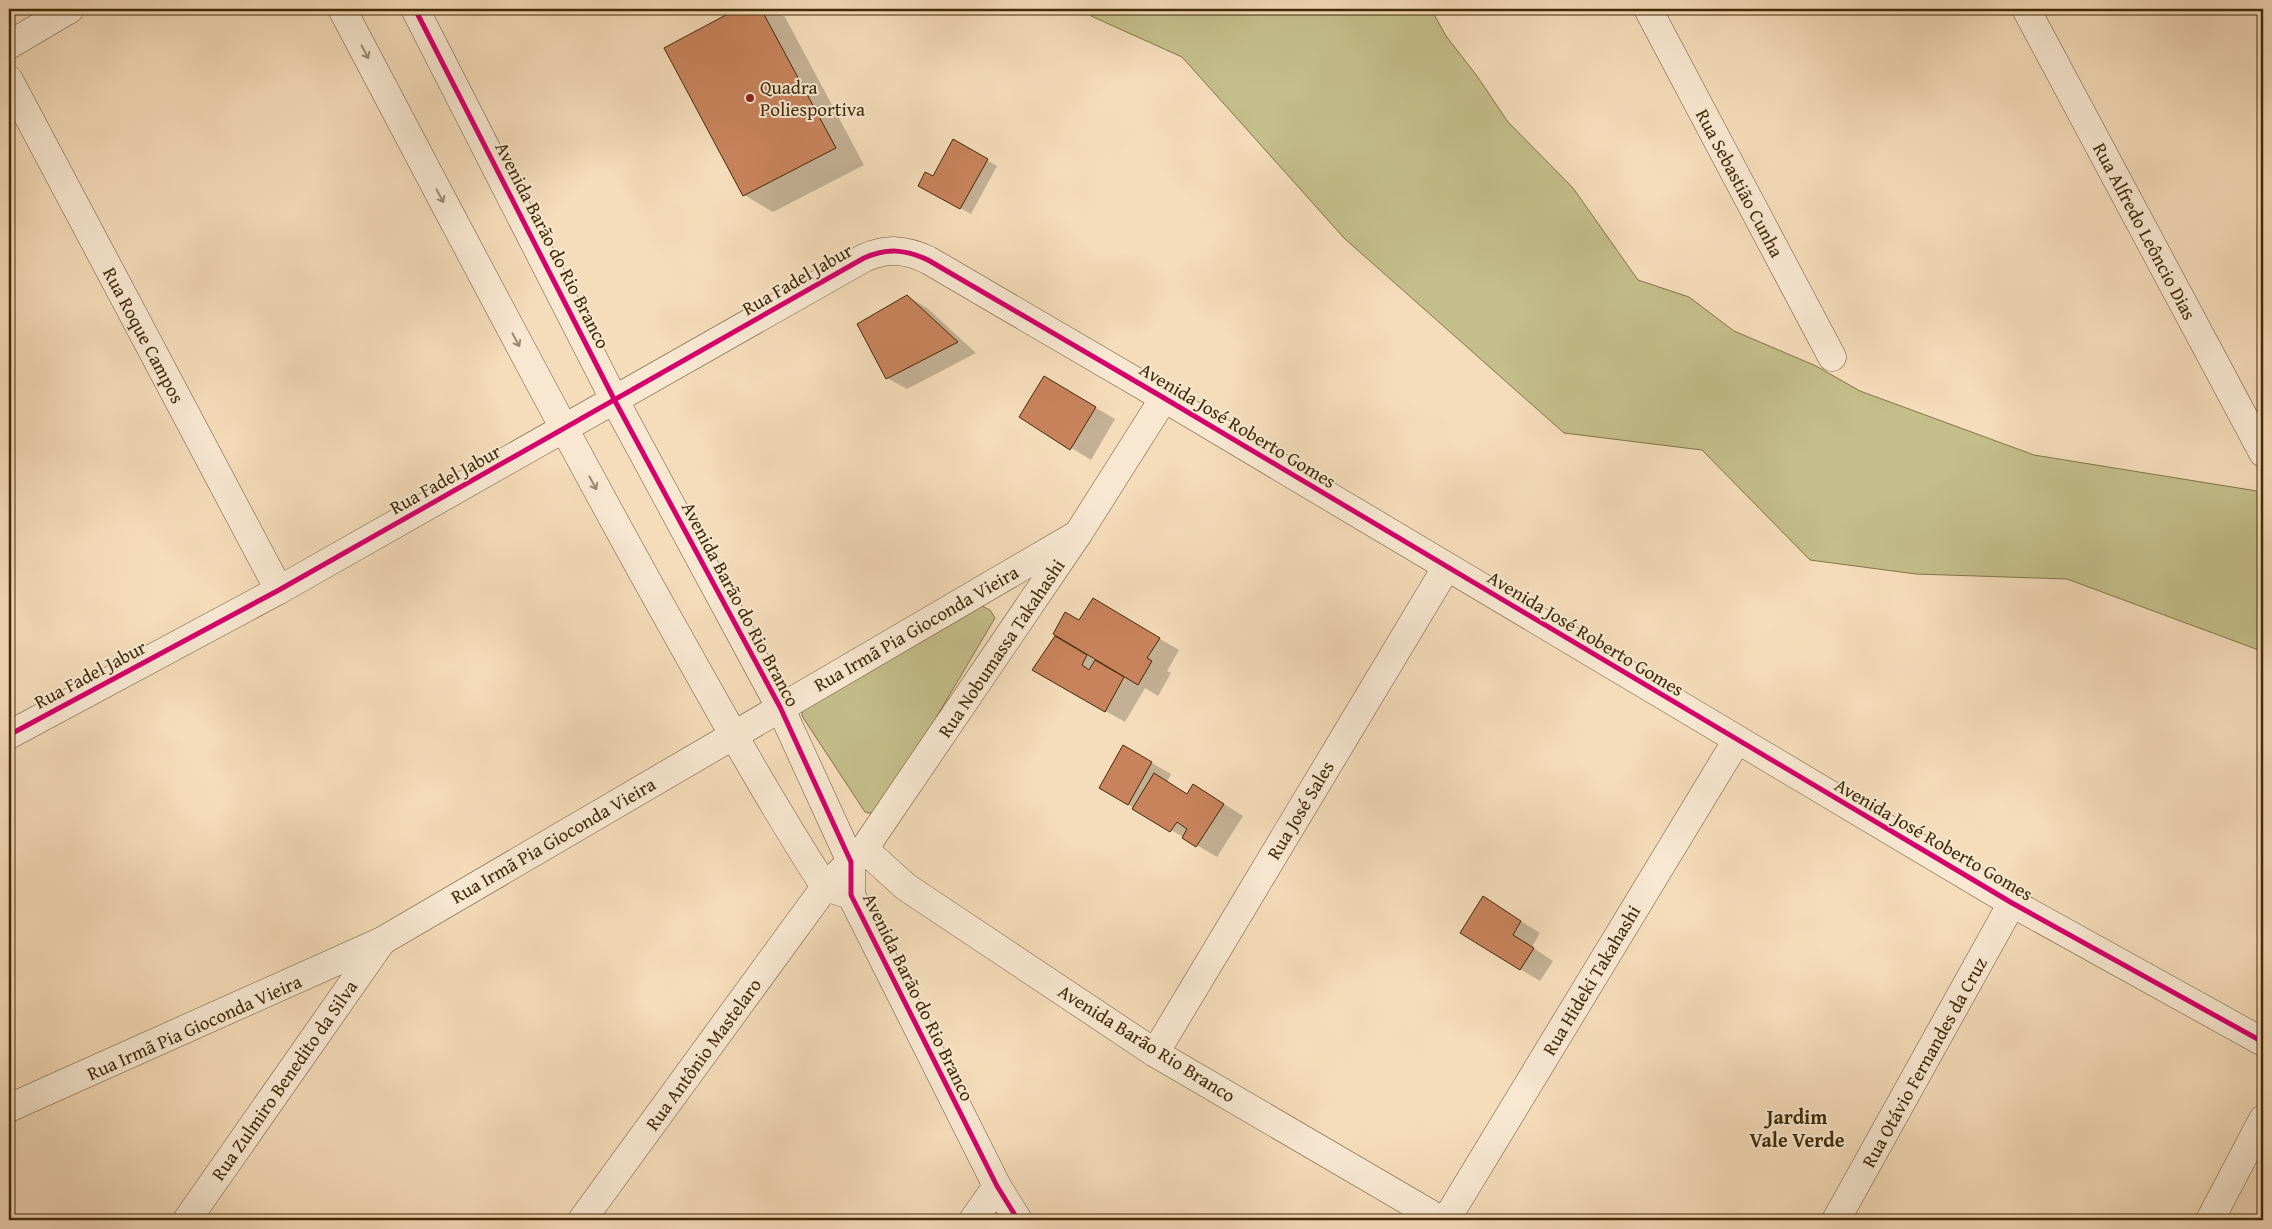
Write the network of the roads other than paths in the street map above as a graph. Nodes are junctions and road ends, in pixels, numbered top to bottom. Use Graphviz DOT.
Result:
graph roads {
  1 [pos="70,9"];
  2 [pos="342,9"];
  3 [pos="415,9"];
  4 [pos="1648,9"];
  5 [pos="2026,9"];
  6 [pos="9,45"];
  7 [pos="9,80"];
  8 [pos="894,250"];
  9 [pos="1832,357"];
  10 [pos="1164,398"];
  11 [pos="615,401"];
  12 [pos="563,430"];
  13 [pos="2263,453"];
  14 [pos="1078,534"];
  15 [pos="1446,568"];
  16 [pos="280,590"];
  17 [pos="780,707"];
  18 [pos="9,735"];
  19 [pos="733,735"];
  20 [pos="1737,740"];
  21 [pos="858,855"];
  22 [pos="824,887"];
  23 [pos="851,895"];
  24 [pos="2012,903"];
  25 [pos="382,940"];
  26 [pos="2263,1042"];
  27 [pos="1155,1053"];
  28 [pos="9,1108"];
  29 [pos="2263,1119"];
  30 [pos="997,1186"];
  31 [pos="187,1220"];
  32 [pos="582,1220"];
  33 [pos="973,1220"];
  34 [pos="1018,1220"];
  35 [pos="1441,1220"];
  36 [pos="1446,1220"];
  37 [pos="1836,1220"];
  38 [pos="2210,1220"];
  1 -- 6 [label="street"];
  2 -- 12 [label="street, one-way"];
  3 -- 11 [label="street, Avenida Barão do Rio Branco"];
  4 -- 9 [label="street, Rua Sebastião Cunha"];
  5 -- 13 [label="street, Rua Alfredo Leôncio Dias"];
  7 -- 16 [label="street, Rua Roque Campos"];
  8 -- 10 [label="street, Avenida José Roberto Gomes"];
  8 -- 11 [label="street, Rua Fadel Jabur"];
  10 -- 14 [label="street, Rua Nobumassa Takahashi"];
  10 -- 15 [label="street, Avenida José Roberto Gomes"];
  11 -- 12 [label="street, Rua Fadel Jabur"];
  11 -- 17 [label="street, Avenida Barão do Rio Branco"];
  12 -- 16 [label="street, Rua Fadel Jabur"];
  12 -- 19 [label="street, one-way"];
  14 -- 17 [label="street, Rua Irmã Pia Gioconda Vieira"];
  14 -- 21 [label="street, Rua Nobumassa Takahashi"];
  15 -- 20 [label="street, Avenida José Roberto Gomes"];
  15 -- 27 [label="street, Rua José Sales"];
  16 -- 18 [label="street, Rua Fadel Jabur"];
  17 -- 19 [label="street, Rua Irmã Pia Gioconda Vieira"];
  17 -- 21 [label="street, Avenida Barão do Rio Branco"];
  19 -- 22 [label="street"];
  19 -- 25 [label="street, Rua Irmã Pia Gioconda Vieira"];
  20 -- 24 [label="street, Avenida José Roberto Gomes"];
  20 -- 36 [label="street, Rua Hideki Takahashi"];
  21 -- 22 [label="street, Rua Nobumassa Takahashi"];
  21 -- 23 [label="street, Avenida Barão do Rio Branco"];
  21 -- 27 [label="street, Avenida Barão Rio Branco"];
  22 -- 23 [label="street, Avenida Barão do Rio Branco"];
  22 -- 32 [label="street, Rua Antônio Mastelaro"];
  23 -- 30 [label="street, Avenida Barão do Rio Branco"];
  24 -- 26 [label="street, Avenida José Roberto Gomes"];
  24 -- 37 [label="street, Rua Otávio Fernandes da Cruz"];
  25 -- 28 [label="street, Rua Irmã Pia Gioconda Vieira"];
  25 -- 31 [label="street, Rua Zulmiro Benedito da Silva"];
  27 -- 35 [label="street, Avenida Barão Rio Branco"];
  29 -- 38 [label="street"];
  30 -- 33 [label="street"];
  30 -- 34 [label="street, Avenida Barão do Rio Branco"];
}
